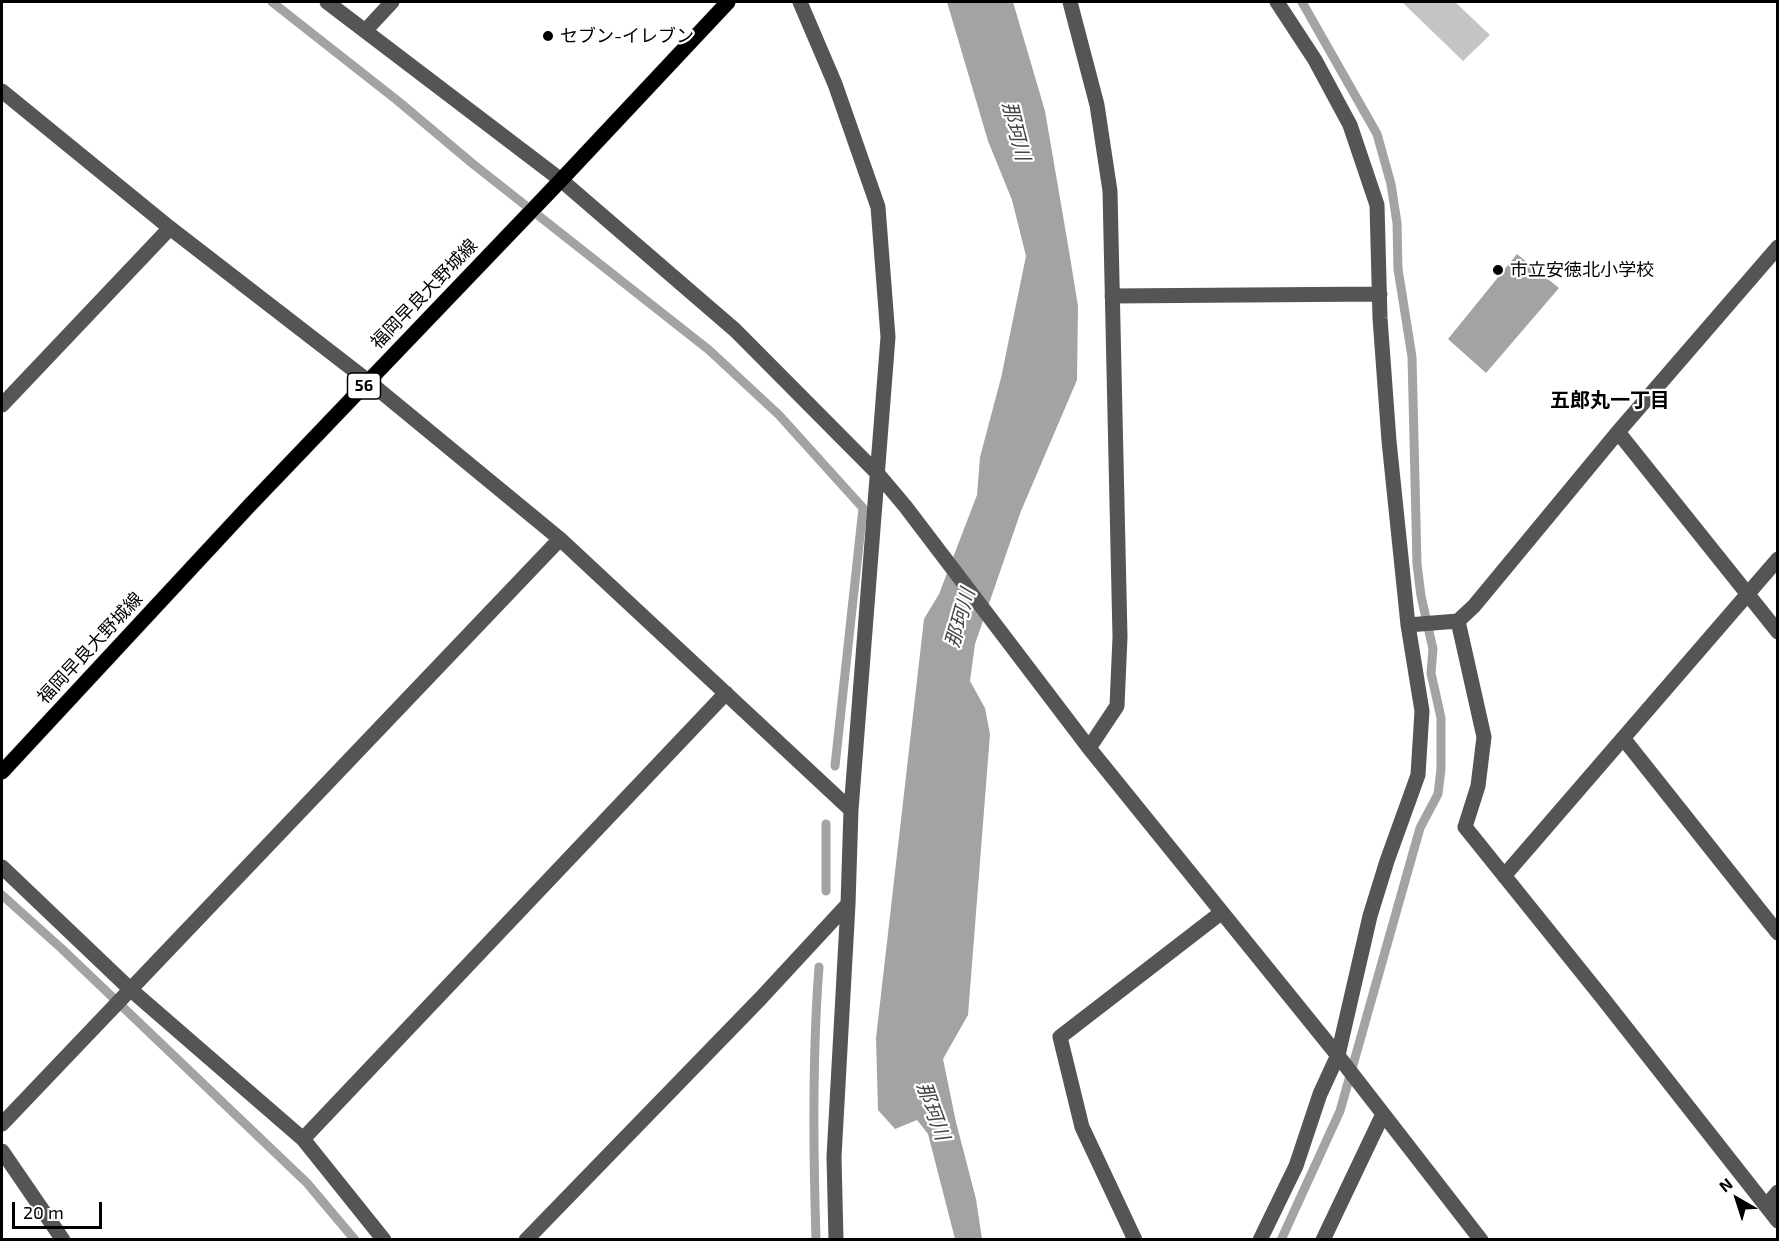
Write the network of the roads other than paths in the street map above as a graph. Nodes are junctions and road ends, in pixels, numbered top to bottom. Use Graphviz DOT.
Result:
graph roads {
  1 [pos="327,2"];
  2 [pos="392,2"];
  3 [pos="728,2"];
  4 [pos="800,2"];
  5 [pos="1070,2"];
  6 [pos="1277,2"];
  7 [pos="365,31"];
  8 [pos="2,91"];
  9 [pos="561,180"];
  10 [pos="171,228"];
  11 [pos="1778,247"];
  12 [pos="1380,294"];
  13 [pos="1112,296"];
  14 [pos="368,381"];
  15 [pos="2,405"];
  16 [pos="1618,432"];
  17 [pos="878,474"];
  18 [pos="560,539"];
  19 [pos="1778,559"];
  20 [pos="1747,594"];
  21 [pos="1458,621"];
  22 [pos="1408,625"];
  23 [pos="1778,632"];
  24 [pos="726,693"];
  25 [pos="1623,738"];
  26 [pos="1089,748"];
  27 [pos="2,772"];
  28 [pos="851,810"];
  29 [pos="2,867"];
  30 [pos="1504,876"];
  31 [pos="848,904"];
  32 [pos="1222,912"];
  33 [pos="1778,933"];
  34 [pos="130,989"];
  35 [pos="1339,1056"];
  36 [pos="1383,1113"];
  37 [pos="2,1124"];
  38 [pos="303,1139"];
  39 [pos="2,1151"];
  40 [pos="1778,1192"];
  41 [pos="1766,1206"];
  42 [pos="1778,1221"];
  43 [pos="63,1239"];
  44 [pos="384,1239"];
  45 [pos="525,1239"];
  46 [pos="836,1239"];
  47 [pos="1135,1239"];
  48 [pos="1260,1239"];
  49 [pos="1323,1239"];
  50 [pos="1481,1239"];
  1 -- 7 [label="street"];
  2 -- 7 [label="street"];
  3 -- 9 [label="main road, 福岡早良大野城線 / 56"];
  4 -- 17 [label="street"];
  5 -- 13 [label="street"];
  6 -- 12 [label="street"];
  7 -- 9 [label="street"];
  8 -- 10 [label="street"];
  9 -- 14 [label="main road, 福岡早良大野城線 / 56"];
  9 -- 17 [label="street"];
  10 -- 14 [label="street"];
  10 -- 15 [label="street"];
  11 -- 16 [label="street"];
  12 -- 13 [label="street"];
  12 -- 22 [label="street"];
  13 -- 26 [label="street"];
  14 -- 18 [label="street"];
  14 -- 27 [label="main road, 福岡早良大野城線 / 56"];
  16 -- 20 [label="street"];
  16 -- 21 [label="street"];
  17 -- 26 [label="street"];
  17 -- 28 [label="street"];
  18 -- 24 [label="street"];
  18 -- 34 [label="street"];
  19 -- 20 [label="street"];
  20 -- 23 [label="street"];
  20 -- 25 [label="street"];
  21 -- 22 [label="street"];
  21 -- 30 [label="street"];
  22 -- 35 [label="street"];
  24 -- 28 [label="street"];
  24 -- 38 [label="street"];
  25 -- 30 [label="street"];
  25 -- 33 [label="street"];
  26 -- 32 [label="street"];
  28 -- 31 [label="street"];
  29 -- 34 [label="street"];
  30 -- 41 [label="street"];
  31 -- 45 [label="street"];
  31 -- 46 [label="street"];
  32 -- 35 [label="street"];
  32 -- 47 [label="street"];
  34 -- 37 [label="street"];
  34 -- 38 [label="street"];
  35 -- 36 [label="street"];
  35 -- 48 [label="street"];
  36 -- 49 [label="street"];
  36 -- 50 [label="street"];
  38 -- 44 [label="street"];
  39 -- 43 [label="street"];
  40 -- 41 [label="street"];
  41 -- 42 [label="street"];
}
